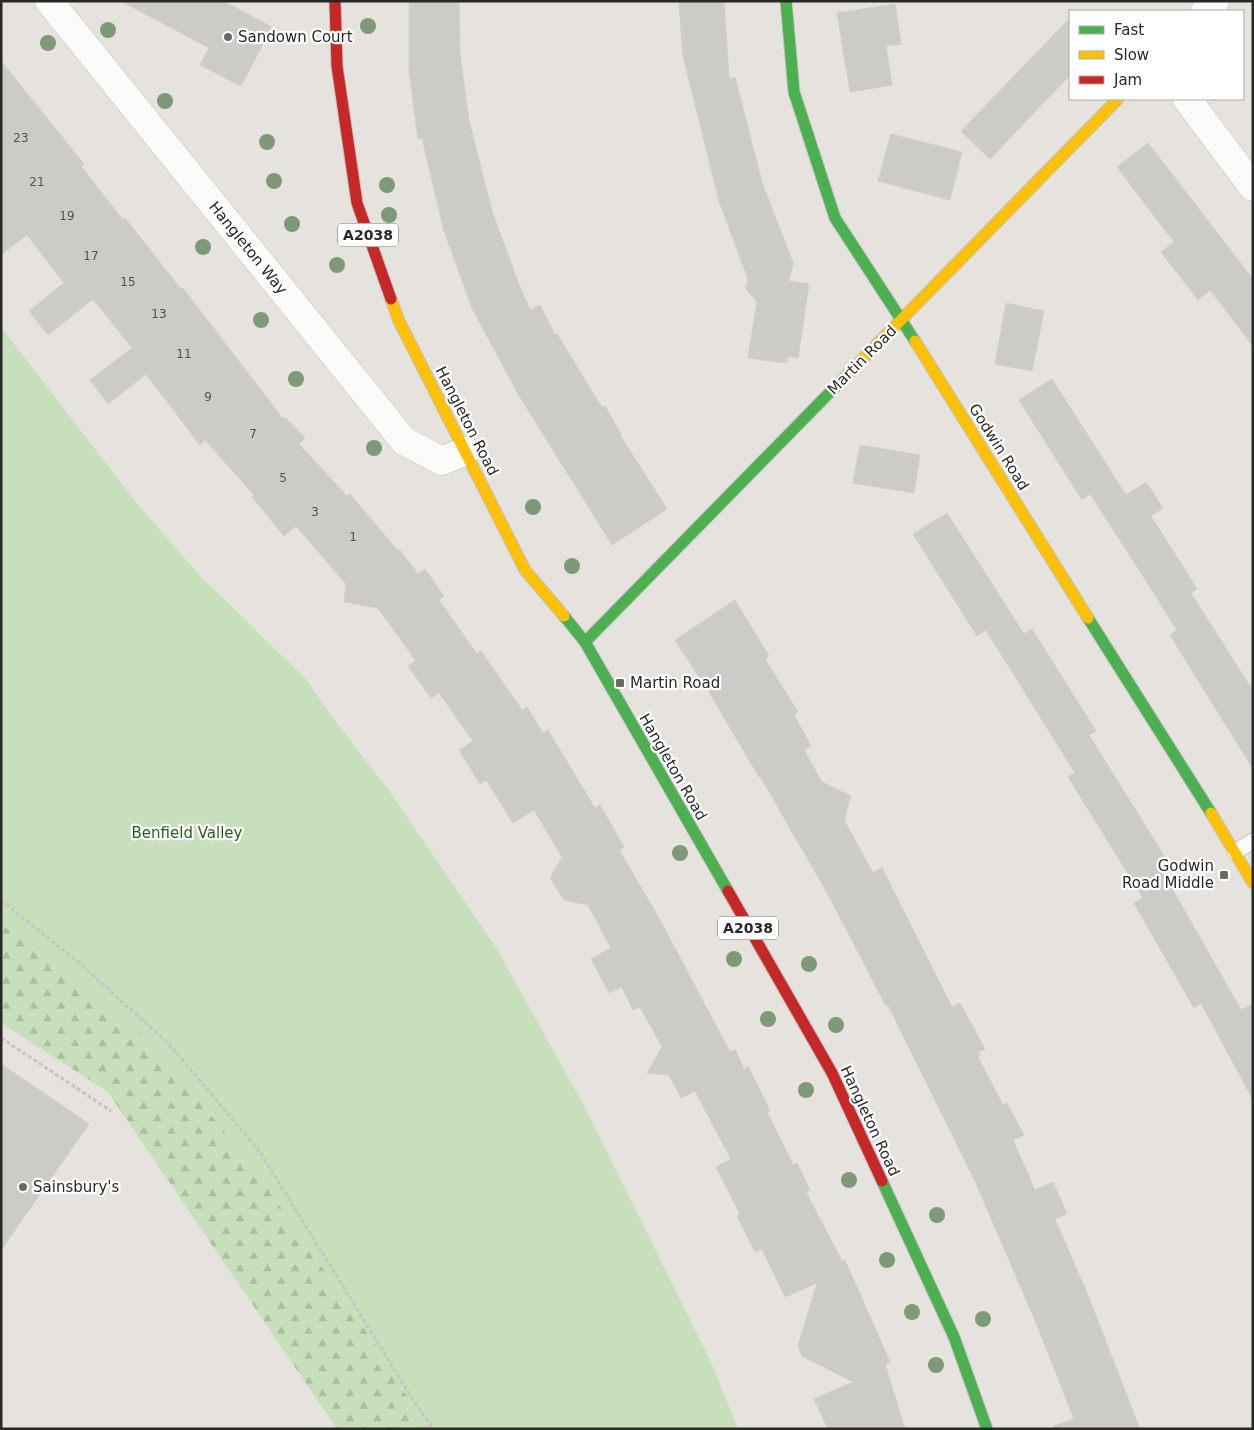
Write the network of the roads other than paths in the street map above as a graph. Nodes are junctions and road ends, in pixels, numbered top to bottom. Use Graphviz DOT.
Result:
graph roads {
  1 [pos="49,1"];
  2 [pos="334,1"];
  3 [pos="786,1"];
  4 [pos="1215,1"];
  5 [pos="1206,10"];
  6 [pos="1117,100"];
  7 [pos="1188,100"];
  8 [pos="1253,187"];
  9 [pos="902,320"];
  10 [pos="466,451"];
  11 [pos="585,642"];
  12 [pos="1253,841"];
  13 [pos="1235,852"];
  14 [pos="1253,884"];
  15 [pos="987,1429"];
  1 -- 10 [label="street, Hangleton Way"];
  2 -- 10 [label="street, Hangleton Road / A2038"];
  3 -- 9 [label="street, Godwin Road"];
  4 -- 5 [label="street"];
  6 -- 9 [label="street, Martin Road"];
  7 -- 8 [label="street"];
  9 -- 11 [label="street, Martin Road"];
  9 -- 13 [label="street, Godwin Road"];
  10 -- 11 [label="street, Hangleton Road / A2038"];
  11 -- 15 [label="street, Hangleton Road / A2038"];
  12 -- 13 [label="lane"];
  13 -- 14 [label="street, Godwin Road"];
}
